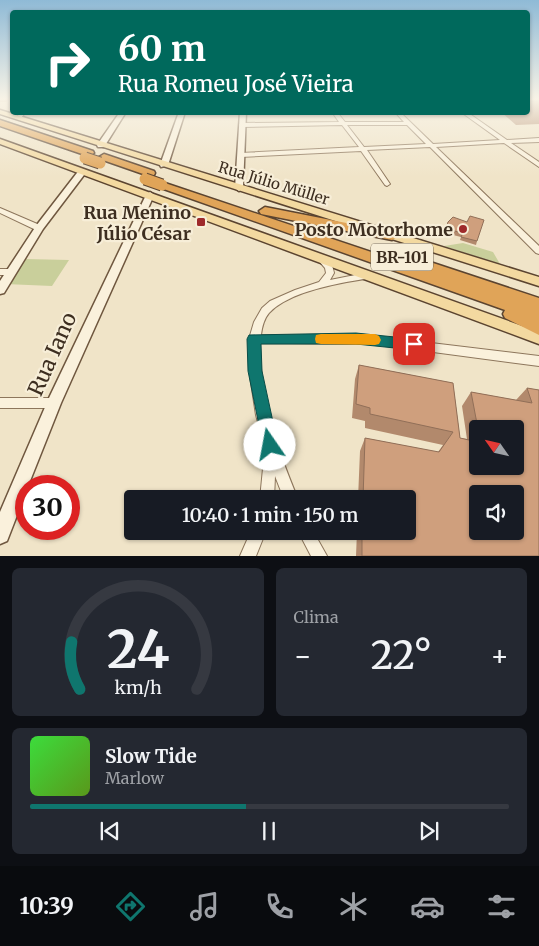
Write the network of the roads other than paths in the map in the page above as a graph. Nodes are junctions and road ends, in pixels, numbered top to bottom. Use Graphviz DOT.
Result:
graph roads {
  1 [pos="5,125"];
  2 [pos="38,125"];
  3 [pos="115,125"];
  4 [pos="177,125"];
  5 [pos="242,125"];
  6 [pos="247,125"];
  7 [pos="344,125"];
  8 [pos="410,125"];
  9 [pos="482,125"];
  10 [pos="0,129"];
  11 [pos="539,140"];
  12 [pos="0,141"];
  13 [pos="508,142"];
  14 [pos="431,146"];
  15 [pos="363,149"];
  16 [pos="241,155"];
  17 [pos="94,157"];
  18 [pos="539,165"];
  19 [pos="157,178"];
  20 [pos="387,184"];
  21 [pos="239,188"];
  22 [pos="0,210"];
  23 [pos="265,211"];
  24 [pos="39,228"];
  25 [pos="392,236"];
  26 [pos="539,251"];
  27 [pos="322,260"];
  28 [pos="0,272"];
  29 [pos="12,272"];
  30 [pos="365,276"];
  31 [pos="442,282"];
  32 [pos="539,282"];
  33 [pos="323,283"];
  34 [pos="0,290"];
  35 [pos="539,304"];
  36 [pos="539,315"];
  37 [pos="539,328"];
  38 [pos="539,338"];
  39 [pos="254,339"];
  40 [pos="539,362"];
  41 [pos="0,403"];
  42 [pos="54,403"];
  43 [pos="270,445"];
  44 [pos="268,490"];
  45 [pos="288,490"];
  46 [pos="0,534"];
  47 [pos="255,540"];
  48 [pos="310,540"];
  49 [pos="248,556"];
  50 [pos="319,556"];
  1 -- 17 [label="highway, BR-101"];
  2 -- 17 [label="main road, Rua Júlio Müller"];
  3 -- 17 [label="street"];
  4 -- 19 [label="street, Rua Iano"];
  5 -- 6 [label="street"];
  5 -- 16 [label="street"];
  7 -- 15 [label="street"];
  8 -- 14 [label="street"];
  9 -- 13 [label="street"];
  10 -- 17 [label="highway, BR-101"];
  11 -- 13 [label="street"];
  12 -- 17 [label="main road"];
  13 -- 14 [label="street"];
  13 -- 18 [label="street"];
  14 -- 15 [label="street"];
  14 -- 26 [label="street"];
  15 -- 16 [label="street"];
  15 -- 20 [label="street"];
  16 -- 21 [label="street"];
  17 -- 19 [label="highway, BR-101"];
  17 -- 19 [label="main road, Rua Júlio Müller"];
  17 -- 19 [label="main road"];
  17 -- 24 [label="street"];
  19 -- 21 [label="main road, Rua Júlio Müller"];
  19 -- 23 [label="highway, BR-101"];
  19 -- 27 [label="main road"];
  19 -- 31 [label="highway, BR-101"];
  19 -- 42 [label="street, Rua Iano"];
  21 -- 25 [label="main road, Rua Júlio Müller"];
  22 -- 24 [label="street"];
  23 -- 25 [label="highway"];
  23 -- 35 [label="highway, BR-101"];
  24 -- 29 [label="street"];
  25 -- 32 [label="main road, Rua Júlio Müller"];
  27 -- 30 [label="main road"];
  27 -- 33 [label="street"];
  28 -- 29 [label="street"];
  29 -- 34 [label="street"];
  30 -- 33 [label="street"];
  30 -- 38 [label="main road"];
  31 -- 36 [label="highway, BR-101"];
  31 -- 37 [label="highway"];
  33 -- 39 [label="street"];
  39 -- 40 [label="street"];
  39 -- 43 [label="street"];
  41 -- 42 [label="street"];
  42 -- 46 [label="street, Rua Iano"];
  43 -- 44 [label="street"];
  43 -- 45 [label="street"];
  47 -- 49 [label="street"];
  48 -- 50 [label="street"];
}
